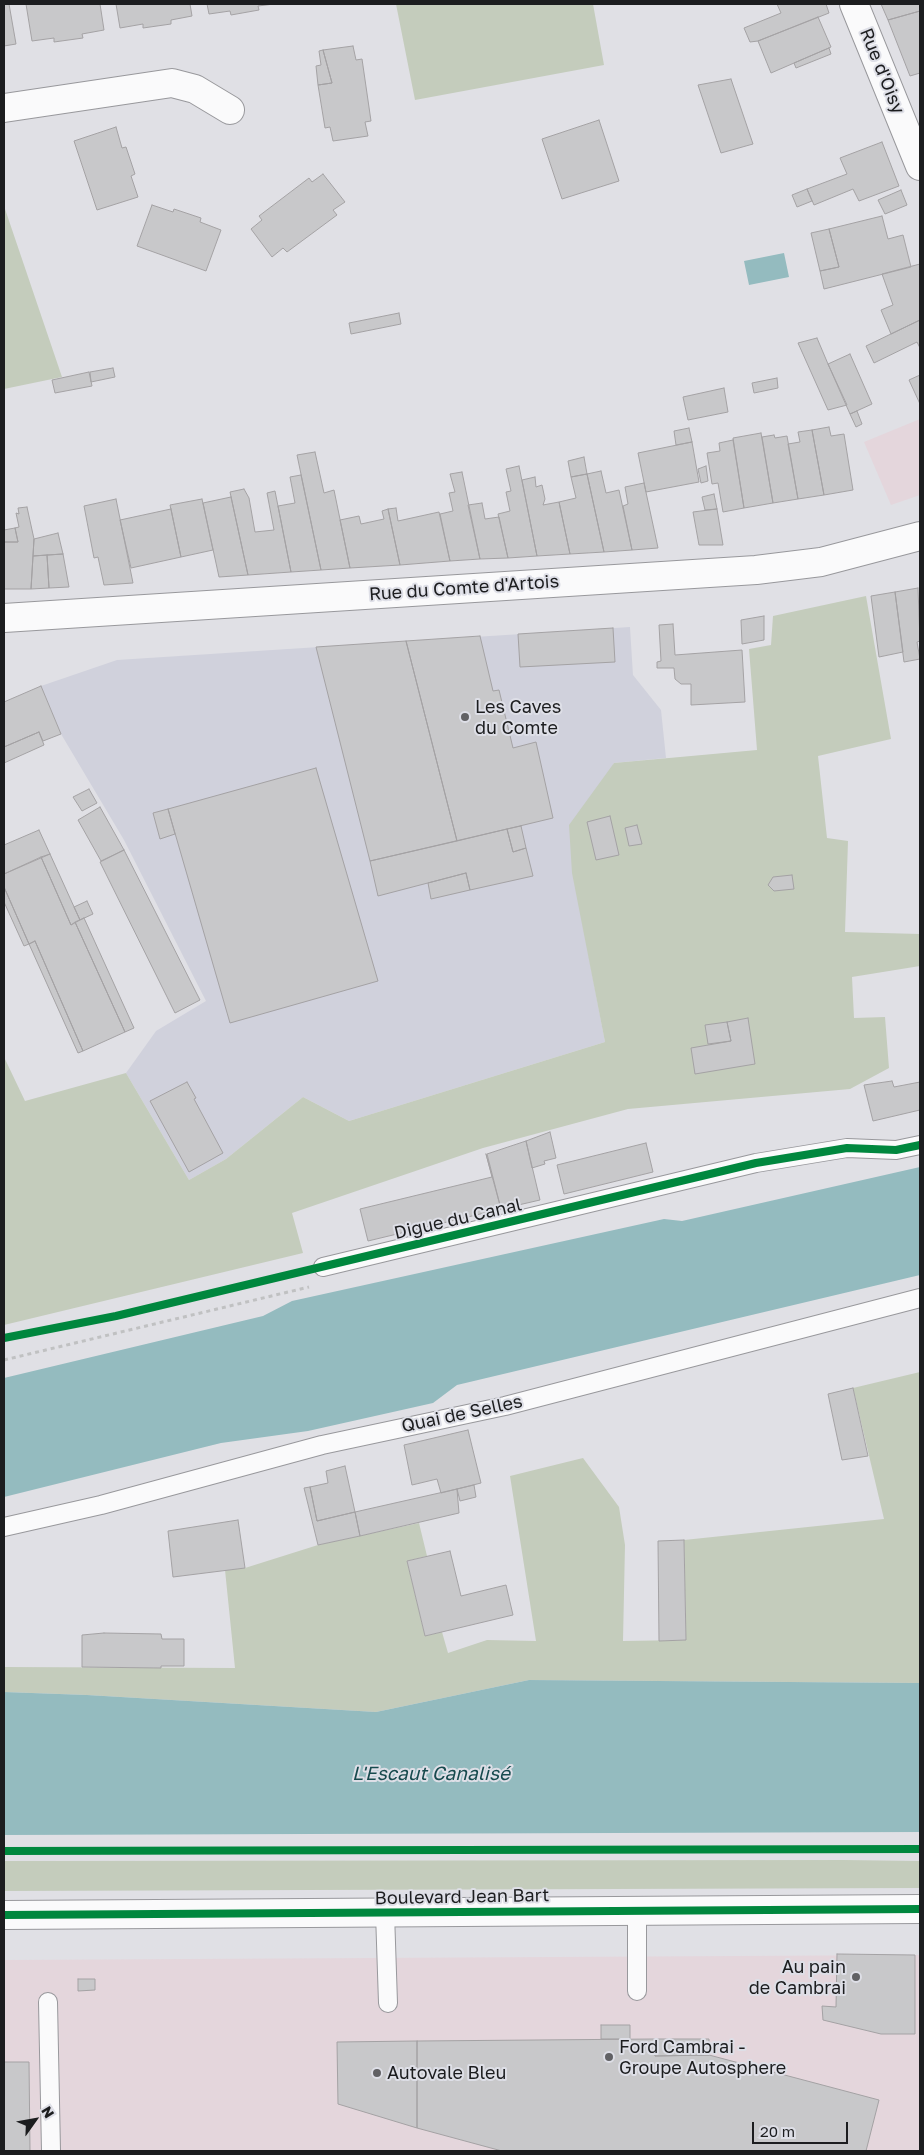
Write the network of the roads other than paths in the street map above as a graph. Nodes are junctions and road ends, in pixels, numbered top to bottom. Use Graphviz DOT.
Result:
graph roads {
  1 [pos="854,4"];
  2 [pos="4,108"];
  3 [pos="230,110"];
  4 [pos="920,166"];
  5 [pos="920,536"];
  6 [pos="4,618"];
  7 [pos="920,1145"];
  8 [pos="323,1267"];
  9 [pos="920,1298"];
  10 [pos="4,1527"];
  11 [pos="920,1909"];
  12 [pos="636,1910"];
  13 [pos="385,1913"];
  14 [pos="4,1914"];
  15 [pos="637,1991"];
  16 [pos="48,2002"];
  17 [pos="388,2003"];
  18 [pos="51,2151"];
  1 -- 4 [label="street, Rue d'Oisy"];
  2 -- 3 [label="street"];
  5 -- 6 [label="street, Rue du Comte d'Artois"];
  7 -- 8 [label="lane, Digue du Canal"];
  9 -- 10 [label="lane, Quai de Selles"];
  11 -- 12 [label="street, Boulevard Jean Bart"];
  12 -- 13 [label="street, Boulevard Jean Bart"];
  12 -- 15 [label="lane"];
  13 -- 14 [label="street, Boulevard Jean Bart"];
  13 -- 17 [label="lane"];
  16 -- 18 [label="lane"];
}
